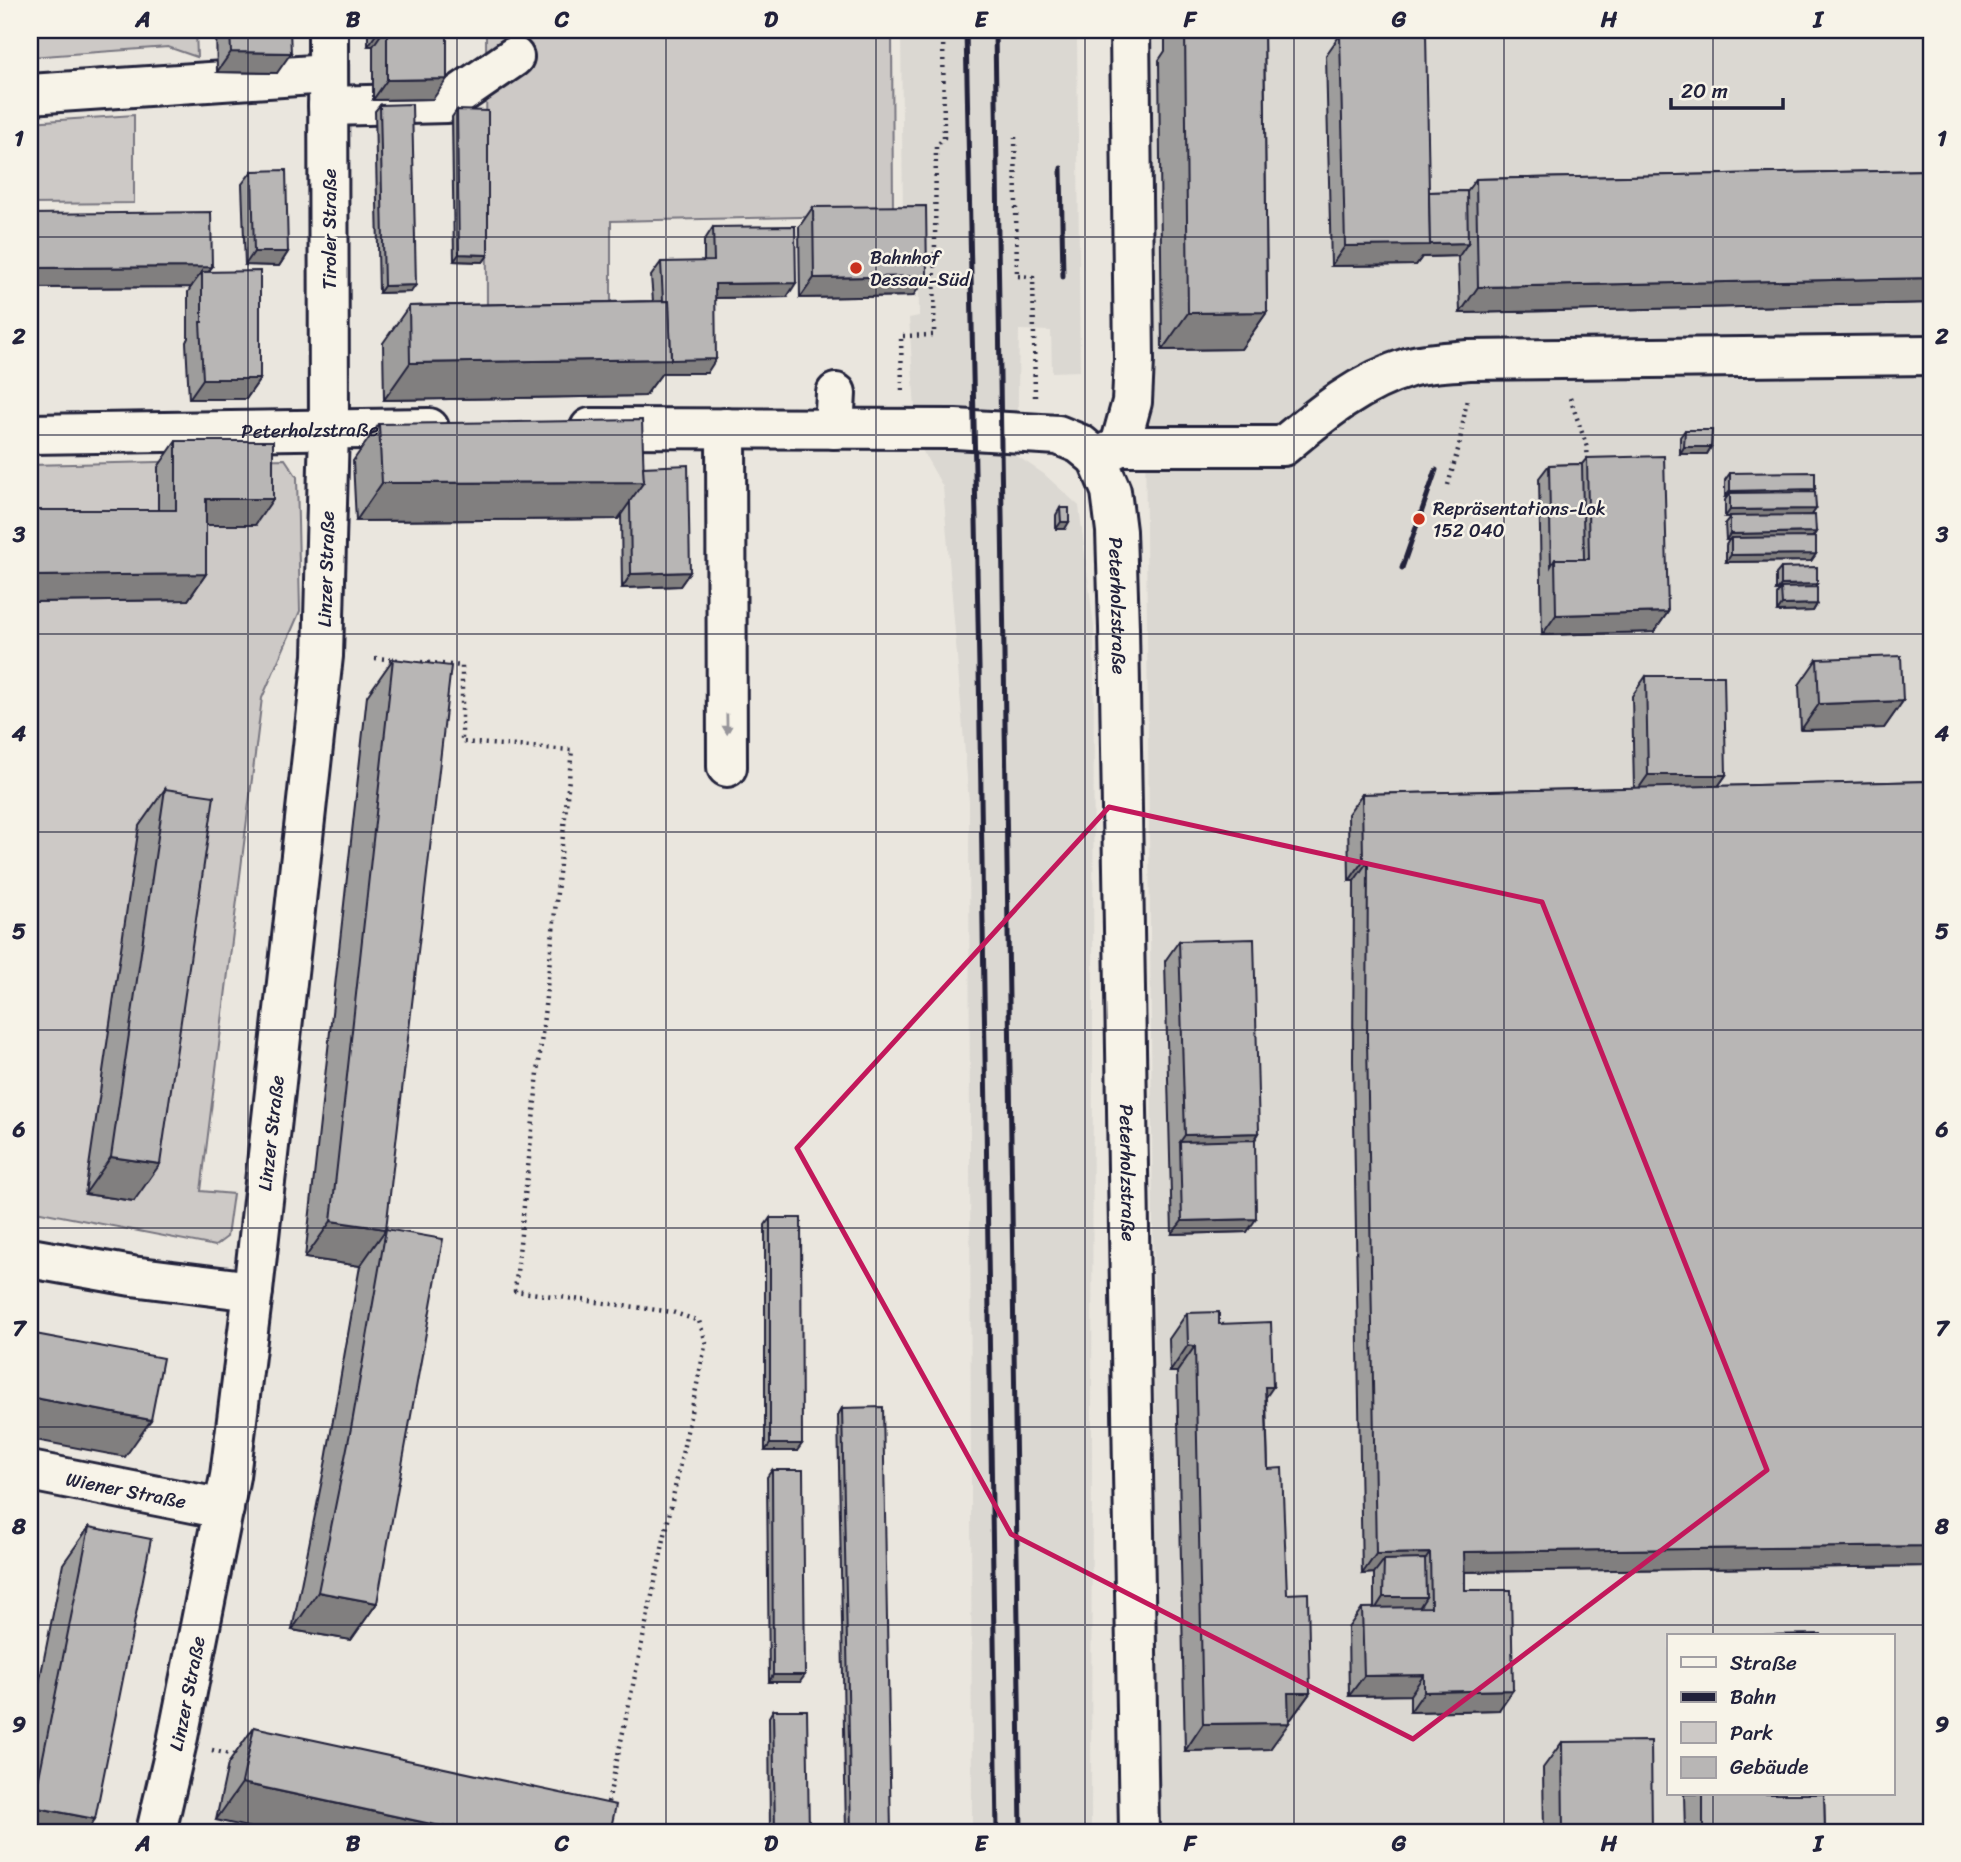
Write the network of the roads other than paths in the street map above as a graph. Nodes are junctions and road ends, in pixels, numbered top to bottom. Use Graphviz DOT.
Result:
graph roads {
  1 [pos="328,30"];
  2 [pos="1130,30"];
  3 [pos="514,57"];
  4 [pos="328,90"];
  5 [pos="30,94"];
  6 [pos="1931,355"];
  7 [pos="329,428"];
  8 [pos="468,428"];
  9 [pos="551,428"];
  10 [pos="726,428"];
  11 [pos="30,434"];
  12 [pos="1109,452"];
  13 [pos="727,767"];
  14 [pos="30,1258"];
  15 [pos="253,1291"];
  16 [pos="30,1471"];
  17 [pos="224,1509"];
  18 [pos="156,1832"];
  19 [pos="1139,1832"];
  1 -- 4 [label="street, Tiroler Straße"];
  2 -- 12 [label="street"];
  3 -- 4 [label="street"];
  4 -- 5 [label="street"];
  4 -- 7 [label="street, Tiroler Straße"];
  6 -- 12 [label="street"];
  7 -- 8 [label="street, Peterholzstraße"];
  7 -- 11 [label="street, Peterholzstraße"];
  7 -- 15 [label="street, Linzer Straße"];
  9 -- 10 [label="street"];
  10 -- 12 [label="street"];
  10 -- 13 [label="street, one-way"];
  12 -- 19 [label="street, Peterholzstraße"];
  14 -- 15 [label="street"];
  15 -- 17 [label="street, Linzer Straße"];
  16 -- 17 [label="street, Wiener Straße"];
  17 -- 18 [label="street, Linzer Straße"];
}
